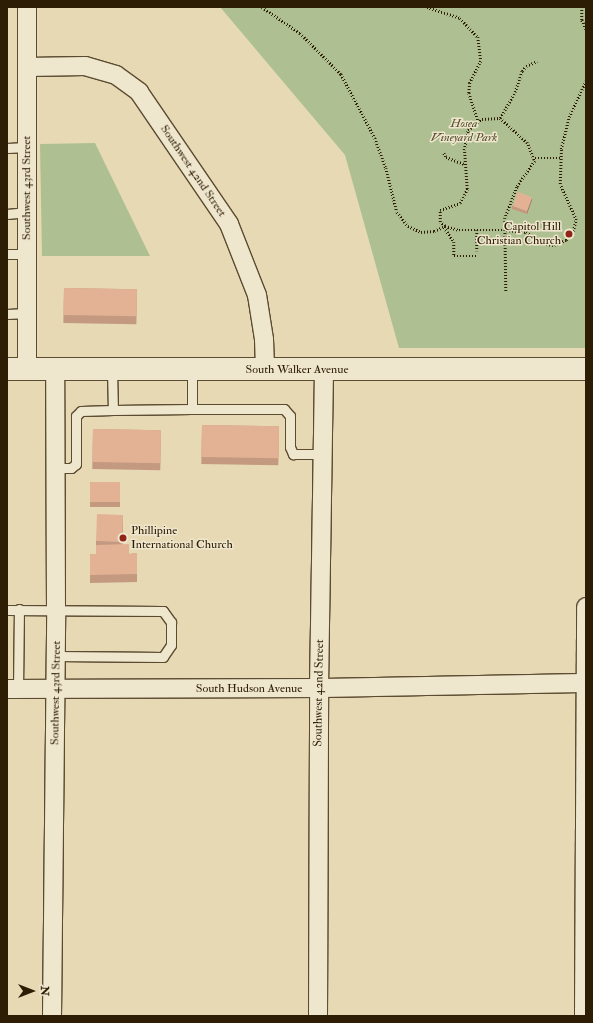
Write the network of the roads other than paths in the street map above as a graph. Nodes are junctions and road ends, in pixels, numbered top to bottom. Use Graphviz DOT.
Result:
graph roads {
  1 [pos="27,7"];
  2 [pos="26,67"];
  3 [pos="26,147"];
  4 [pos="7,148"];
  5 [pos="27,212"];
  6 [pos="7,214"];
  7 [pos="7,254"];
  8 [pos="27,254"];
  9 [pos="27,313"];
  10 [pos="7,314"];
  11 [pos="586,369"];
  12 [pos="17,370"];
  13 [pos="55,370"];
  14 [pos="112,370"];
  15 [pos="192,370"];
  16 [pos="265,370"];
  17 [pos="324,370"];
  18 [pos="192,409"];
  19 [pos="113,410"];
  20 [pos="323,454"];
  21 [pos="56,468"];
  22 [pos="586,607"];
  23 [pos="19,609"];
  24 [pos="56,609"];
  25 [pos="7,610"];
  26 [pos="56,656"];
  27 [pos="586,683"];
  28 [pos="319,688"];
  29 [pos="12,689"];
  30 [pos="56,689"];
  31 [pos="52,1016"];
  32 [pos="318,1016"];
  33 [pos="584,1016"];
  1 -- 2 [label="street, Southwest 43rd Street"];
  2 -- 3 [label="street, Southwest 43rd Street"];
  2 -- 16 [label="street, Southwest 42nd Street"];
  3 -- 4 [label="lane"];
  3 -- 5 [label="street, Southwest 43rd Street"];
  5 -- 6 [label="lane"];
  5 -- 8 [label="street, Southwest 43rd Street"];
  7 -- 8 [label="lane"];
  8 -- 9 [label="street, Southwest 43rd Street"];
  9 -- 10 [label="lane"];
  9 -- 12 [label="street, Southwest 43rd Street"];
  11 -- 17 [label="main road, South Walker Avenue"];
  12 -- 13 [label="main road, South Walker Avenue"];
  13 -- 14 [label="main road, South Walker Avenue"];
  13 -- 21 [label="street, Southwest 43rd Street"];
  14 -- 15 [label="main road, South Walker Avenue"];
  14 -- 19 [label="lane"];
  15 -- 16 [label="main road, South Walker Avenue"];
  15 -- 18 [label="lane"];
  16 -- 17 [label="main road, South Walker Avenue"];
  17 -- 20 [label="street, Southwest 42nd Street"];
  18 -- 19 [label="lane"];
  18 -- 20 [label="lane"];
  19 -- 21 [label="lane"];
  20 -- 28 [label="street, Southwest 42nd Street"];
  21 -- 24 [label="street, Southwest 43rd Street"];
  22 -- 27 [label="street"];
  23 -- 24 [label="lane"];
  23 -- 25 [label="lane"];
  23 -- 29 [label="lane"];
  24 -- 26 [label="street, Southwest 43rd Street"];
  24 -- 26 [label="lane"];
  26 -- 30 [label="street, Southwest 43rd Street"];
  27 -- 28 [label="street, South Hudson Avenue"];
  27 -- 33 [label="street"];
  28 -- 30 [label="street, South Hudson Avenue"];
  28 -- 32 [label="street, Southwest 42nd Street"];
  29 -- 30 [label="street, South Hudson Avenue"];
  30 -- 31 [label="street, Southwest 43rd Street"];
}
